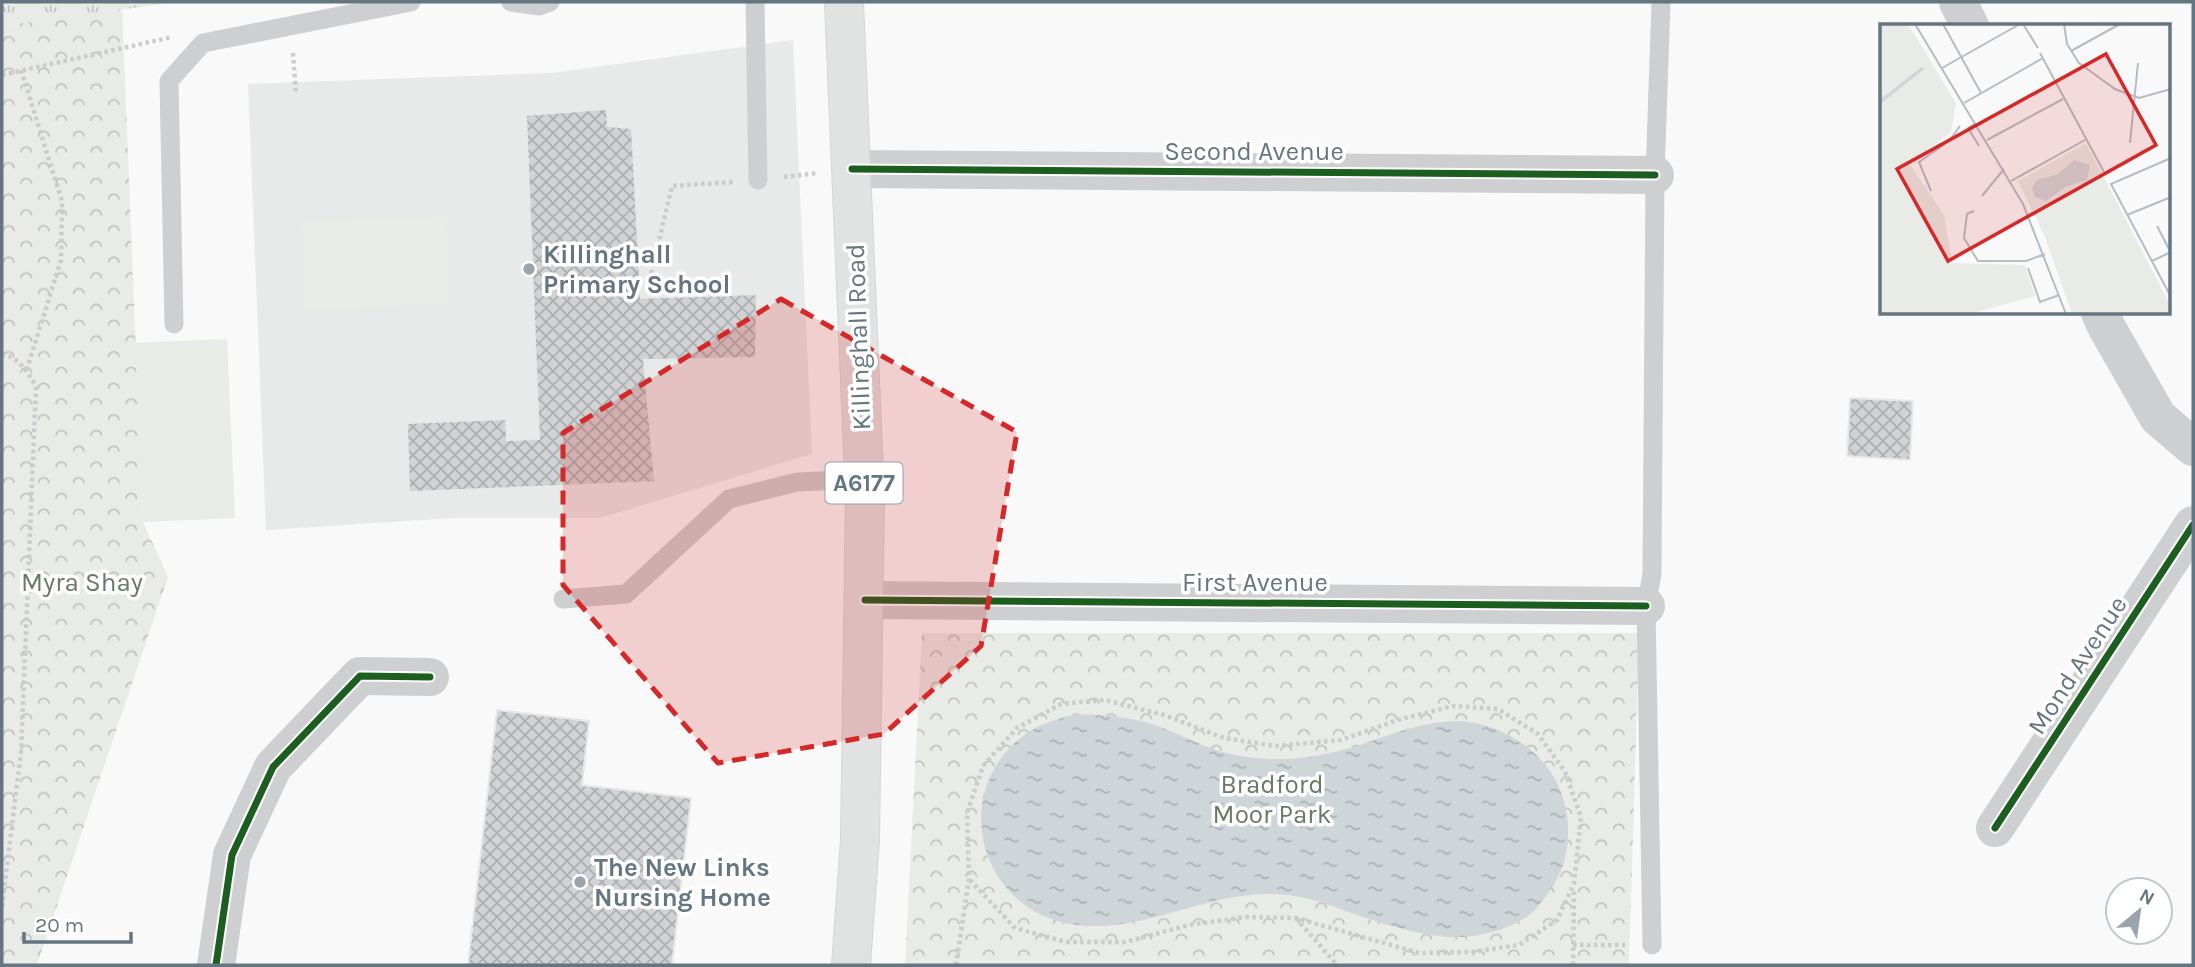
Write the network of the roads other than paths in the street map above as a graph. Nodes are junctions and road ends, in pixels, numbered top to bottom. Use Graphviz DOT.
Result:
graph roads {
  1 [pos="411,2"];
  2 [pos="511,2"];
  3 [pos="550,2"];
  4 [pos="755,2"];
  5 [pos="844,2"];
  6 [pos="1661,2"];
  7 [pos="1958,2"];
  8 [pos="1969,24"];
  9 [pos="852,169"];
  10 [pos="1655,175"];
  11 [pos="758,180"];
  12 [pos="2102,315"];
  13 [pos="174,324"];
  14 [pos="2193,447"];
  15 [pos="864,479"];
  16 [pos="2193,525"];
  17 [pos="563,599"];
  18 [pos="865,600"];
  19 [pos="1646,606"];
  20 [pos="430,677"];
  21 [pos="1995,828"];
  22 [pos="1651,945"];
  23 [pos="216,965"];
  24 [pos="851,965"];
  1 -- 13 [label="lane"];
  2 -- 3 [label="lane"];
  4 -- 11 [label="lane"];
  5 -- 9 [label="highway, Killinghall Road / A6177"];
  6 -- 10 [label="lane"];
  7 -- 8 [label="street"];
  9 -- 10 [label="street, Second Avenue"];
  9 -- 15 [label="highway, Killinghall Road / A6177"];
  10 -- 19 [label="lane"];
  12 -- 14 [label="street"];
  15 -- 17 [label="lane"];
  15 -- 18 [label="highway, Killinghall Road / A6177"];
  16 -- 21 [label="street, Mond Avenue"];
  18 -- 19 [label="street, First Avenue"];
  18 -- 24 [label="highway, Killinghall Road / A6177"];
  19 -- 22 [label="lane"];
  20 -- 23 [label="street"];
}
